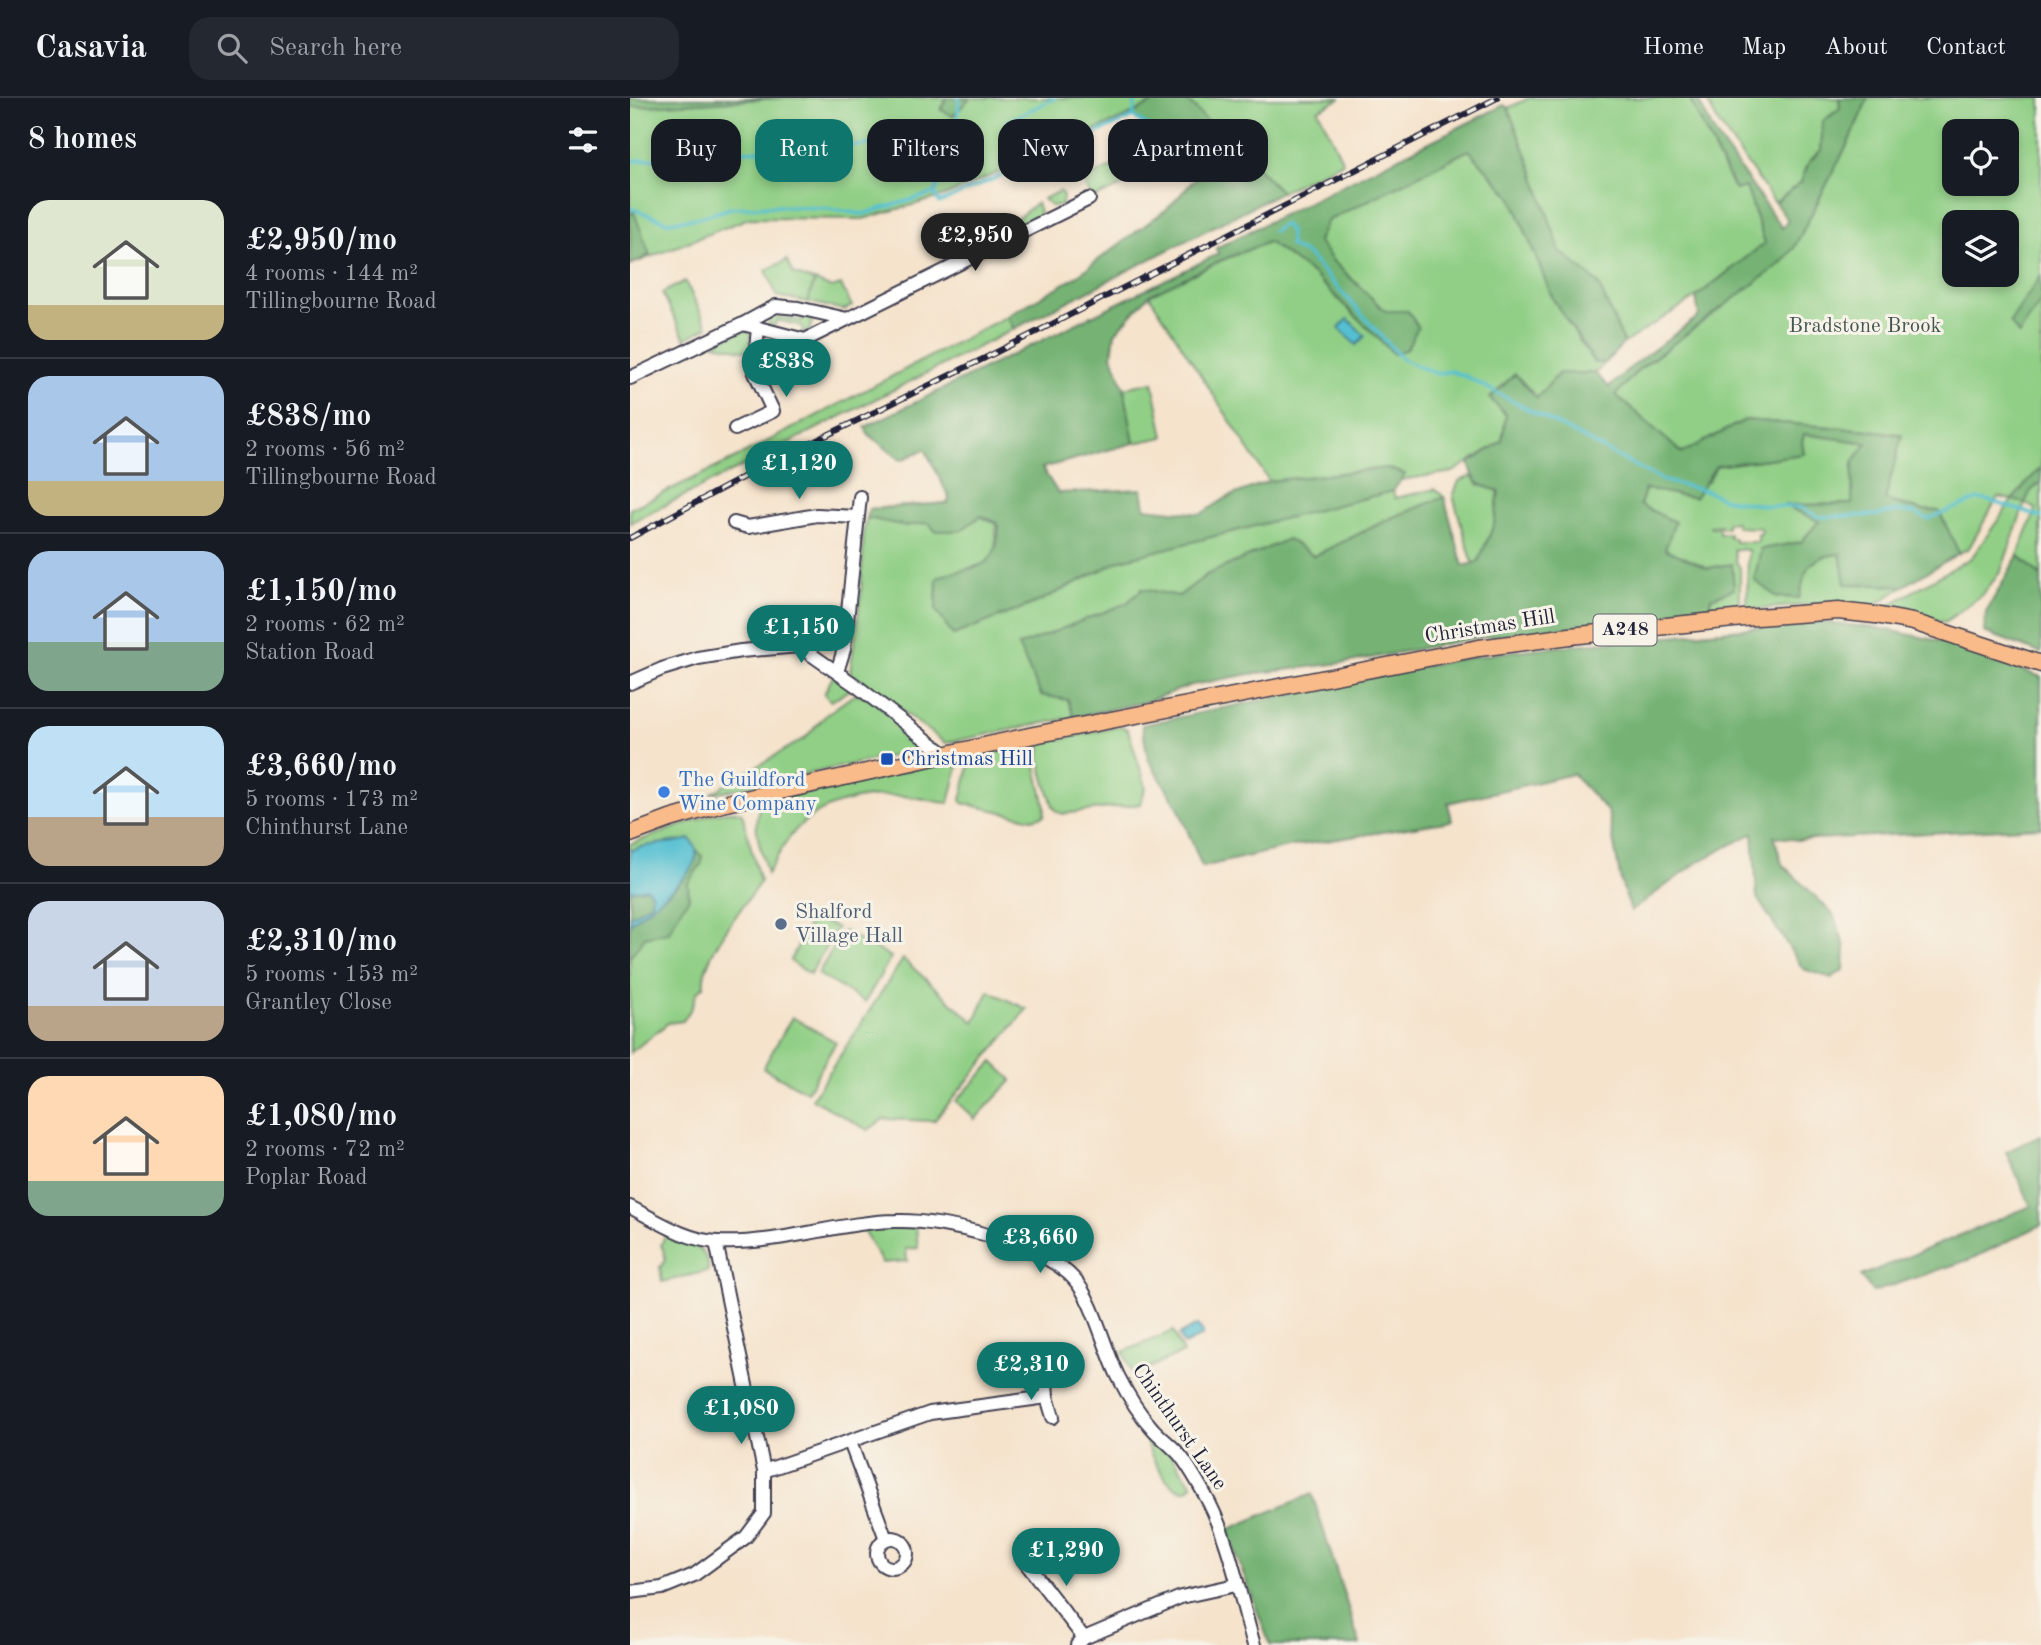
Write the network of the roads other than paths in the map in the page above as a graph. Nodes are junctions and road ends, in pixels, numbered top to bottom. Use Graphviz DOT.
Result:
graph roads {
  1 [pos="1089,199"];
  2 [pos="847,319"];
  3 [pos="743,324"];
  4 [pos="758,328"];
  5 [pos="630,378"];
  6 [pos="735,429"];
  7 [pos="860,497"];
  8 [pos="857,517"];
  9 [pos="734,523"];
  10 [pos="2041,664"];
  11 [pos="837,672"];
  12 [pos="630,683"];
  13 [pos="946,755"];
  14 [pos="630,834"];
  15 [pos="630,1207"];
  16 [pos="716,1242"];
  17 [pos="1046,1380"];
  18 [pos="1047,1398"];
  19 [pos="1054,1417"];
  20 [pos="850,1441"];
  21 [pos="764,1471"];
  22 [pos="886,1539"];
  23 [pos="1022,1558"];
  24 [pos="1236,1585"];
  25 [pos="630,1592"];
  26 [pos="1080,1642"];
  27 [pos="1254,1645"];
  1 -- 2 [label="street"];
  2 -- 3 [label="street"];
  2 -- 4 [label="street"];
  3 -- 4 [label="street"];
  3 -- 5 [label="street"];
  4 -- 6 [label="street"];
  7 -- 8 [label="street"];
  8 -- 9 [label="street"];
  8 -- 11 [label="street"];
  10 -- 13 [label="main road, Christmas Hill / A248"];
  11 -- 12 [label="street"];
  11 -- 13 [label="street"];
  13 -- 14 [label="main road, A248"];
  15 -- 16 [label="street, Chinthurst Lane"];
  16 -- 21 [label="street"];
  16 -- 24 [label="street, Chinthurst Lane"];
  17 -- 18 [label="street"];
  18 -- 19 [label="street"];
  18 -- 20 [label="street"];
  20 -- 21 [label="street"];
  20 -- 22 [label="street"];
  21 -- 25 [label="street"];
  23 -- 26 [label="street"];
  24 -- 26 [label="street"];
  24 -- 27 [label="street, Chinthurst Lane"];
}
